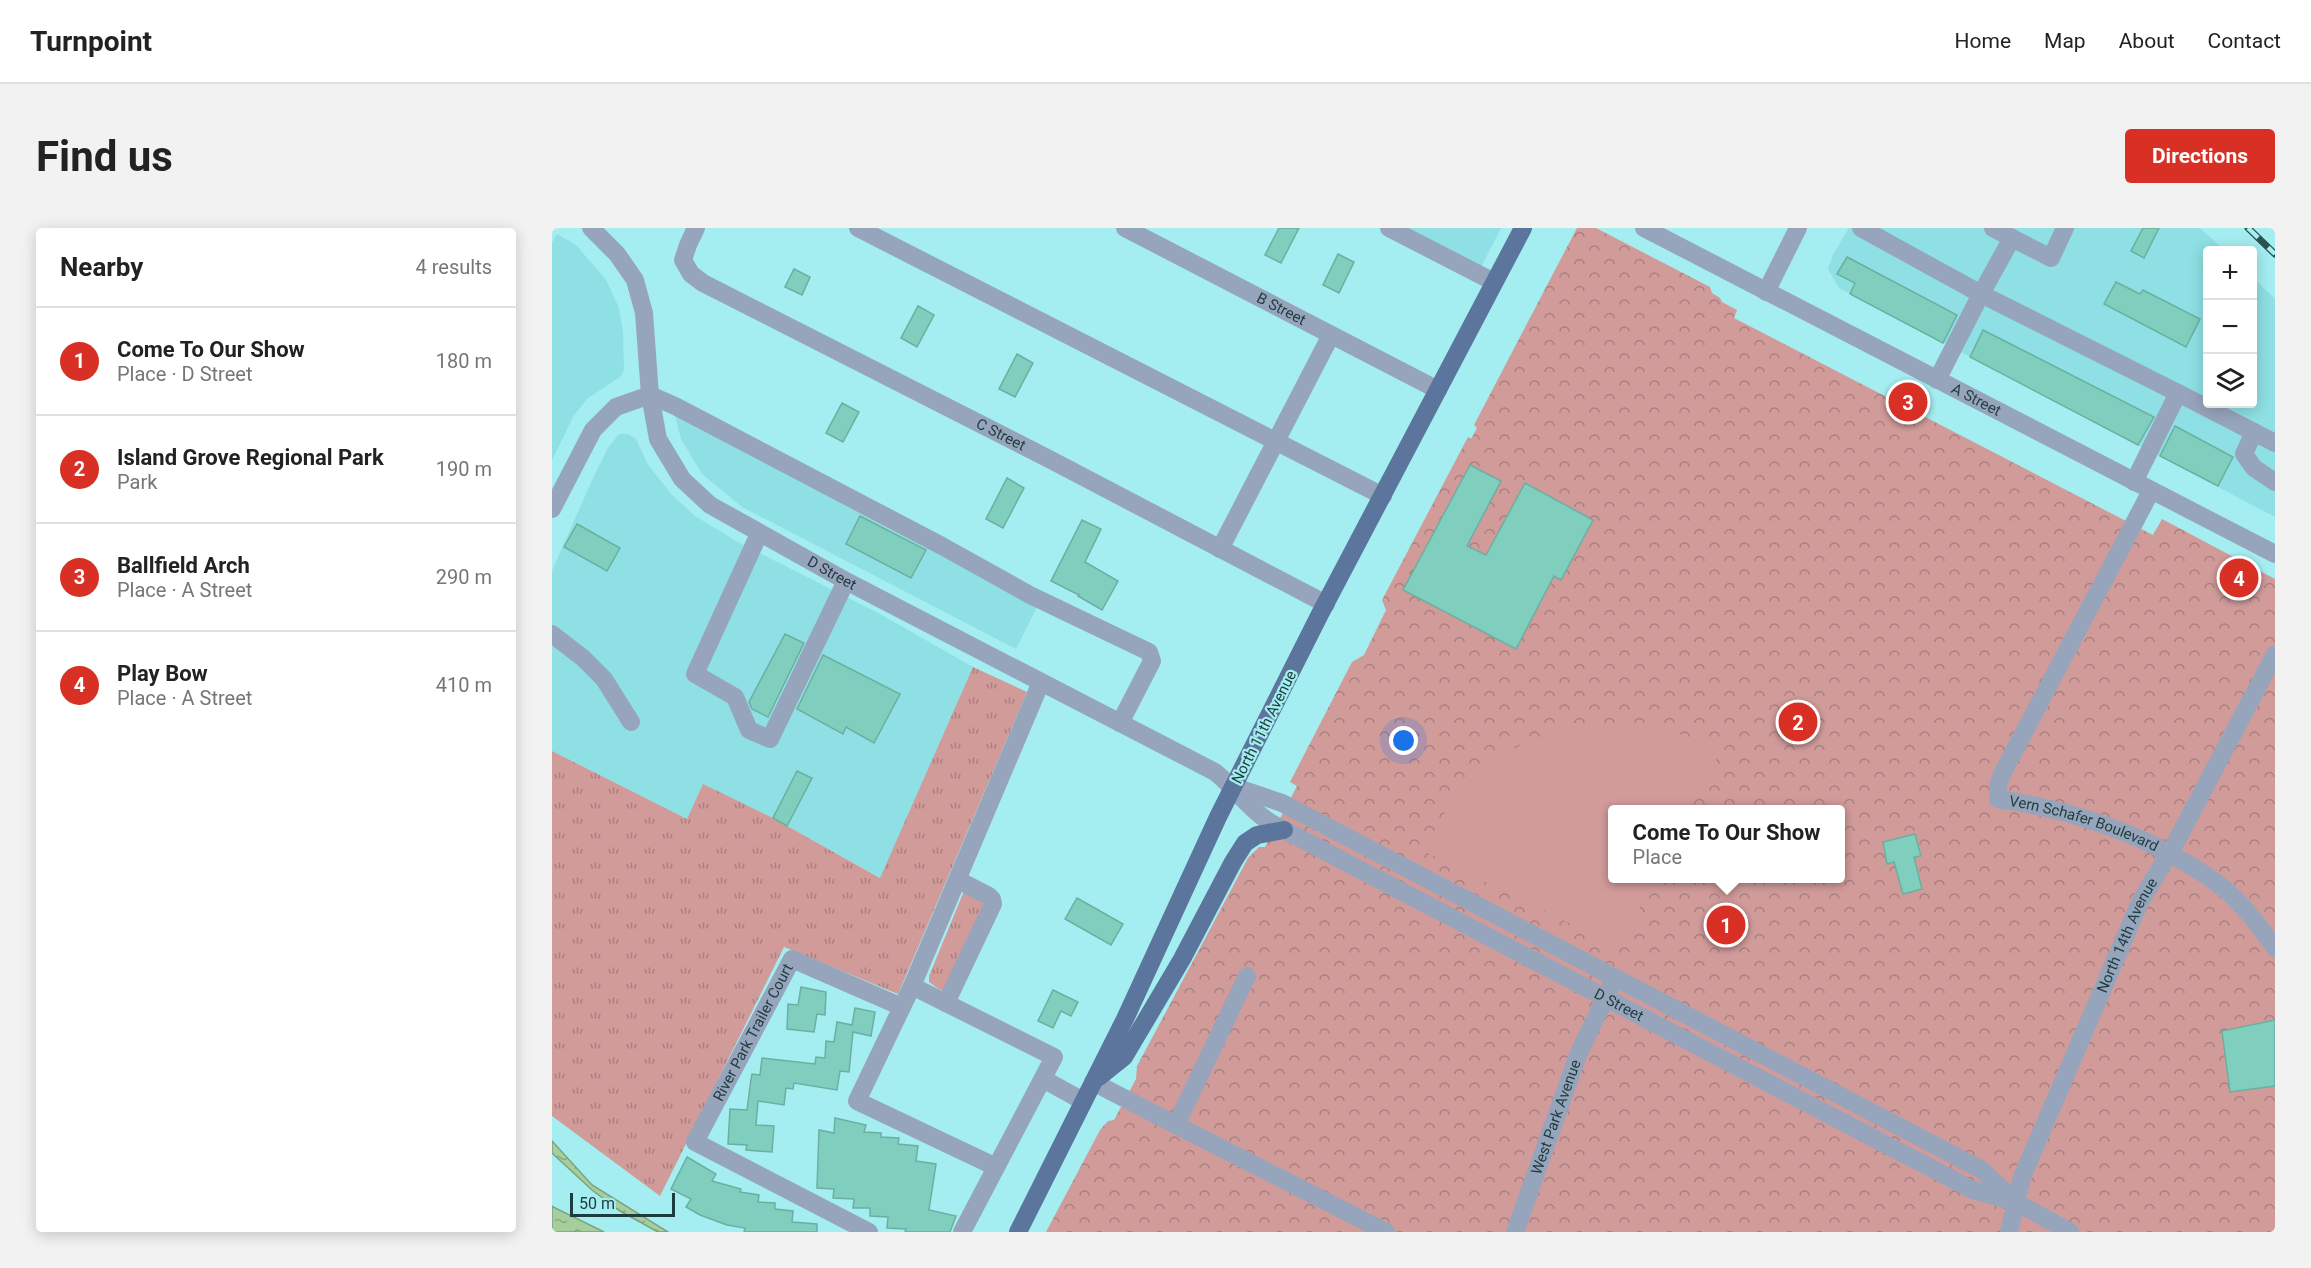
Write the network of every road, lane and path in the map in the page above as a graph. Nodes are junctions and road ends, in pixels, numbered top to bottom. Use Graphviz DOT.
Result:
graph roads {
  1 [pos="591,228"];
  2 [pos="696,228"];
  3 [pos="858,228"];
  4 [pos="1125,228"];
  5 [pos="1389,228"];
  6 [pos="1523,228"];
  7 [pos="1644,228"];
  8 [pos="1798,228"];
  9 [pos="1861,228"];
  10 [pos="1993,228"];
  11 [pos="2065,228"];
  12 [pos="2012,238"];
  13 [pos="1494,282"];
  14 [pos="1766,292"];
  15 [pos="1982,294"];
  16 [pos="1331,334"];
  17 [pos="1936,380"];
  18 [pos="1438,390"];
  19 [pos="2178,393"];
  20 [pos="650,395"];
  21 [pos="2254,432"];
  22 [pos="1275,441"];
  23 [pos="2275,443"];
  24 [pos="2134,482"];
  25 [pos="2275,482"];
  26 [pos="2151,490"];
  27 [pos="1383,496"];
  28 [pos="552,508"];
  29 [pos="759,534"];
  30 [pos="1220,549"];
  31 [pos="2275,554"];
  32 [pos="846,581"];
  33 [pos="1326,604"];
  34 [pos="552,634"];
  35 [pos="2275,654"];
  36 [pos="1041,682"];
  37 [pos="632,722"];
  38 [pos="1120,723"];
  39 [pos="1233,787"];
  40 [pos="1284,830"];
  41 [pos="2169,854"];
  42 [pos="958,880"];
  43 [pos="2275,948"];
  44 [pos="1247,976"];
  45 [pos="1615,979"];
  46 [pos="912,986"];
  47 [pos="1603,1001"];
  48 [pos="946,1003"];
  49 [pos="902,1007"];
  50 [pos="1043,1079"];
  51 [pos="1093,1082"];
  52 [pos="1083,1101"];
  53 [pos="1176,1125"];
  54 [pos="996,1167"];
  55 [pos="2016,1202"];
  56 [pos="869,1232"];
  57 [pos="962,1232"];
  58 [pos="1018,1232"];
  59 [pos="1386,1232"];
  60 [pos="1515,1232"];
  61 [pos="2009,1232"];
  62 [pos="2070,1232"];
  1 -- 20 [label="street, D Street"];
  2 -- 30 [label="street, C Street"];
  3 -- 22 [label="street"];
  4 -- 16 [label="street, B Street"];
  5 -- 13 [label="street"];
  6 -- 13 [label="main road, North 11th Avenue"];
  7 -- 14 [label="street, A Street"];
  8 -- 14 [label="street"];
  9 -- 15 [label="street"];
  10 -- 12 [label="street"];
  11 -- 12 [label="street"];
  12 -- 15 [label="street"];
  13 -- 18 [label="main road, North 11th Avenue"];
  14 -- 17 [label="street, A Street"];
  15 -- 17 [label="street"];
  15 -- 19 [label="street"];
  16 -- 18 [label="street, B Street"];
  16 -- 22 [label="street"];
  17 -- 24 [label="street, A Street"];
  18 -- 27 [label="main road, North 11th Avenue"];
  19 -- 21 [label="street"];
  19 -- 24 [label="street"];
  20 -- 28 [label="street"];
  20 -- 29 [label="street, D Street"];
  20 -- 38 [label="street"];
  21 -- 23 [label="street"];
  21 -- 25 [label="street"];
  22 -- 27 [label="street"];
  22 -- 30 [label="street"];
  24 -- 26 [label="street, A Street"];
  26 -- 31 [label="street, A Street"];
  26 -- 41 [label="street, Vern Schafer Boulevard"];
  27 -- 33 [label="main road, North 11th Avenue"];
  29 -- 32 [label="street, D Street"];
  29 -- 32 [label="street"];
  30 -- 33 [label="street, C Street"];
  32 -- 36 [label="street, D Street"];
  33 -- 39 [label="main road, North 11th Avenue"];
  34 -- 37 [label="street"];
  35 -- 41 [label="street, North 14th Avenue"];
  36 -- 38 [label="street, D Street"];
  36 -- 42 [label="street"];
  38 -- 39 [label="street, D Street"];
  39 -- 40 [label="street, D Street"];
  39 -- 45 [label="street, D Street"];
  39 -- 51 [label="main road, North 11th Avenue"];
  40 -- 47 [label="street, D Street"];
  40 -- 51 [label="main road"];
  41 -- 43 [label="street"];
  41 -- 55 [label="street, North 14th Avenue"];
  42 -- 46 [label="street"];
  42 -- 48 [label="street"];
  44 -- 53 [label="street"];
  45 -- 47 [label="street"];
  45 -- 55 [label="street, D Street"];
  46 -- 48 [label="street"];
  46 -- 49 [label="street"];
  47 -- 55 [label="street, D Street"];
  47 -- 60 [label="street, West Park Avenue"];
  48 -- 50 [label="street"];
  49 -- 54 [label="street"];
  49 -- 56 [label="street, River Park Trailer Court"];
  50 -- 52 [label="street"];
  50 -- 54 [label="street"];
  51 -- 52 [label="main road, North 11th Avenue"];
  51 -- 53 [label="street"];
  52 -- 58 [label="main road, North 11th Avenue"];
  53 -- 59 [label="street"];
  54 -- 57 [label="street"];
  55 -- 61 [label="street, North 14th Avenue"];
  55 -- 62 [label="street, D Street"];
}
